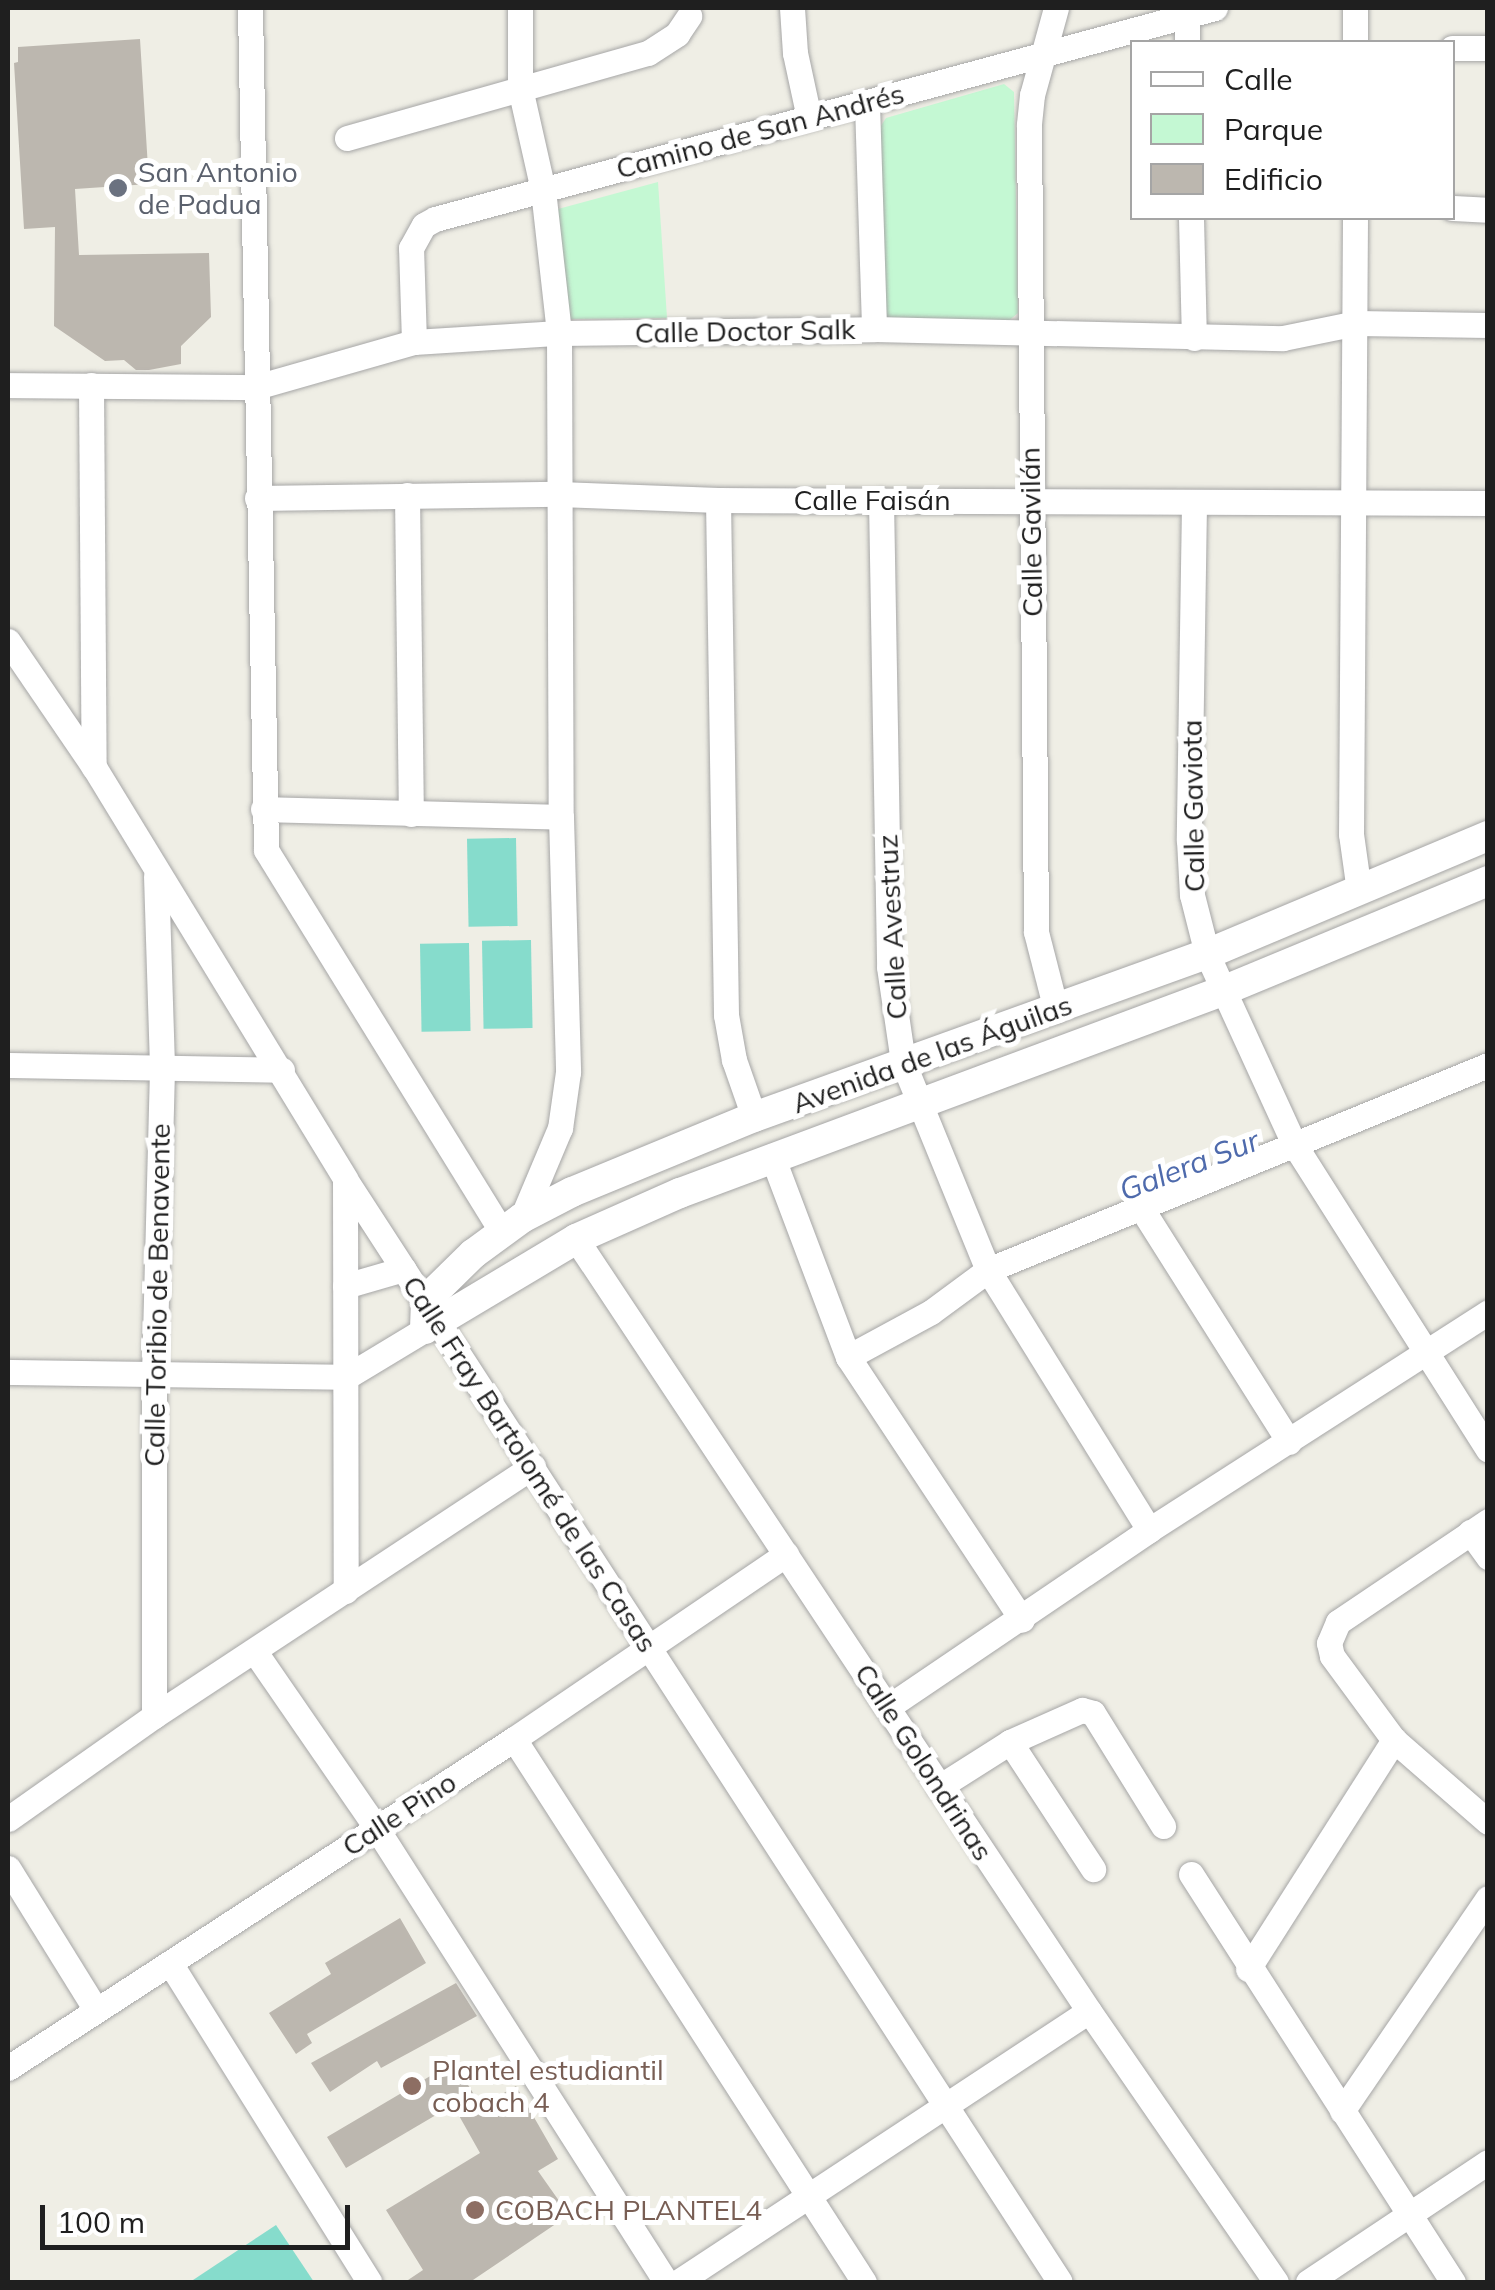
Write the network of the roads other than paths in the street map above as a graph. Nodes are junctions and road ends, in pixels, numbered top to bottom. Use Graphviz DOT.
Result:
graph roads {
  1 [pos="250,8"];
  2 [pos="520,8"];
  3 [pos="792,8"];
  4 [pos="1056,8"];
  5 [pos="1214,8"];
  6 [pos="1355,8"];
  7 [pos="1187,14"];
  8 [pos="689,16"];
  9 [pos="1188,40"];
  10 [pos="1355,40"];
  11 [pos="1455,48"];
  12 [pos="1488,48"];
  13 [pos="1042,53"];
  14 [pos="520,88"];
  15 [pos="866,104"];
  16 [pos="809,118"];
  17 [pos="347,138"];
  18 [pos="543,190"];
  19 [pos="1455,208"];
  20 [pos="1488,210"];
  21 [pos="1191,220"];
  22 [pos="1355,220"];
  23 [pos="1356,323"];
  24 [pos="1488,326"];
  25 [pos="874,329"];
  26 [pos="559,332"];
  27 [pos="1029,332"];
  28 [pos="1194,338"];
  29 [pos="414,342"];
  30 [pos="8,385"];
  31 [pos="92,385"];
  32 [pos="256,386"];
  33 [pos="559,494"];
  34 [pos="408,495"];
  35 [pos="257,498"];
  36 [pos="718,500"];
  37 [pos="881,500"];
  38 [pos="1031,502"];
  39 [pos="1488,503"];
  40 [pos="1194,504"];
  41 [pos="1356,506"];
  42 [pos="8,642"];
  43 [pos="94,767"];
  44 [pos="263,809"];
  45 [pos="411,814"];
  46 [pos="561,817"];
  47 [pos="1488,836"];
  48 [pos="156,874"];
  49 [pos="1488,881"];
  50 [pos="1359,891"];
  51 [pos="1207,954"];
  52 [pos="1220,992"];
  53 [pos="1056,1010"];
  54 [pos="903,1062"];
  55 [pos="8,1065"];
  56 [pos="1488,1065"];
  57 [pos="162,1066"];
  58 [pos="282,1070"];
  59 [pos="918,1104"];
  60 [pos="754,1117"];
  61 [pos="1294,1144"];
  62 [pos="772,1156"];
  63 [pos="345,1179"];
  64 [pos="1140,1206"];
  65 [pos="512,1225"];
  66 [pos="576,1238"];
  67 [pos="404,1269"];
  68 [pos="988,1270"];
  69 [pos="345,1286"];
  70 [pos="1488,1312"];
  71 [pos="430,1317"];
  72 [pos="1424,1352"];
  73 [pos="848,1357"];
  74 [pos="8,1372"];
  75 [pos="154,1375"];
  76 [pos="346,1377"];
  77 [pos="1289,1442"];
  78 [pos="1488,1450"];
  79 [pos="533,1466"];
  80 [pos="1479,1526"];
  81 [pos="1150,1530"];
  82 [pos="786,1554"];
  83 [pos="1488,1558"];
  84 [pos="346,1591"];
  85 [pos="1022,1620"];
  86 [pos="648,1646"];
  87 [pos="255,1652"];
  88 [pos="888,1708"];
  89 [pos="154,1716"];
  90 [pos="514,1739"];
  91 [pos="1394,1740"];
  92 [pos="1010,1742"];
  93 [pos="939,1787"];
  94 [pos="8,1819"];
  95 [pos="1488,1822"];
  96 [pos="1163,1826"];
  97 [pos="377,1829"];
  98 [pos="8,1868"];
  99 [pos="1094,1869"];
  100 [pos="1191,1874"];
  101 [pos="1488,1898"];
  102 [pos="170,1963"];
  103 [pos="1248,1970"];
  104 [pos="96,2010"];
  105 [pos="1088,2011"];
  106 [pos="8,2068"];
  107 [pos="948,2108"];
  108 [pos="1342,2111"];
  109 [pos="1488,2162"];
  110 [pos="809,2196"];
  111 [pos="1406,2216"];
  112 [pos="369,2282"];
  113 [pos="666,2282"];
  114 [pos="678,2282"];
  115 [pos="864,2282"];
  116 [pos="1060,2282"];
  117 [pos="1276,2282"];
  118 [pos="1308,2282"];
  119 [pos="1453,2282"];
  1 -- 32 [label="street"];
  2 -- 14 [label="street"];
  3 -- 16 [label="street"];
  4 -- 13 [label="street, Calle Gavilán"];
  5 -- 7 [label="street, Camino de San Andrés"];
  6 -- 10 [label="street"];
  7 -- 9 [label="street"];
  7 -- 13 [label="street, Camino de San Andrés"];
  8 -- 14 [label="street"];
  11 -- 12 [label="street"];
  13 -- 15 [label="street, Camino de San Andrés"];
  13 -- 27 [label="street, Calle Gavilán"];
  14 -- 17 [label="street"];
  14 -- 18 [label="street"];
  15 -- 16 [label="street, Camino de San Andrés"];
  15 -- 25 [label="street"];
  16 -- 18 [label="street, Camino de San Andrés"];
  18 -- 26 [label="street"];
  18 -- 29 [label="street, Camino de San Andrés"];
  19 -- 20 [label="street"];
  21 -- 28 [label="street"];
  22 -- 23 [label="street"];
  23 -- 24 [label="street, Calle Doctor Salk"];
  23 -- 28 [label="street, Calle Doctor Salk"];
  23 -- 41 [label="street"];
  25 -- 26 [label="street, Calle Doctor Salk"];
  25 -- 27 [label="street, Calle Doctor Salk"];
  26 -- 29 [label="street, Calle Doctor Salk"];
  26 -- 33 [label="street"];
  27 -- 28 [label="street, Calle Doctor Salk"];
  27 -- 38 [label="street, Calle Gavilán"];
  29 -- 32 [label="street, Calle Doctor Salk"];
  30 -- 31 [label="street, Calle Doctor Salk"];
  31 -- 32 [label="street, Calle Doctor Salk"];
  31 -- 43 [label="street"];
  32 -- 35 [label="street"];
  33 -- 34 [label="street, Calle Faisán"];
  33 -- 36 [label="street, Calle Faisán"];
  33 -- 46 [label="street"];
  34 -- 35 [label="street, Calle Faisán"];
  34 -- 45 [label="street"];
  35 -- 44 [label="street"];
  36 -- 37 [label="street, Calle Faisán"];
  36 -- 60 [label="street"];
  37 -- 38 [label="street, Calle Faisán"];
  37 -- 54 [label="street, Calle Avestruz"];
  38 -- 40 [label="street, Calle Faisán"];
  38 -- 53 [label="street, Calle Gavilán"];
  39 -- 41 [label="street, Calle Faisán"];
  40 -- 41 [label="street, Calle Faisán"];
  40 -- 51 [label="street, Calle Gaviota"];
  41 -- 50 [label="street"];
  42 -- 43 [label="street, Calle Fray Bartolomé de las Casas"];
  43 -- 48 [label="street, Calle Fray Bartolomé de las Casas"];
  44 -- 45 [label="street"];
  44 -- 65 [label="street"];
  45 -- 46 [label="street"];
  46 -- 65 [label="street"];
  47 -- 50 [label="street, Avenida de las Águilas"];
  48 -- 57 [label="street, Calle Toribio de Benavente"];
  48 -- 58 [label="street, Calle Fray Bartolomé de las Casas"];
  49 -- 52 [label="street, Avenida de las Águilas"];
  50 -- 51 [label="street, Avenida de las Águilas"];
  51 -- 52 [label="street, Calle Gaviota"];
  51 -- 53 [label="street, Avenida de las Águilas"];
  52 -- 59 [label="street, Avenida de las Águilas"];
  52 -- 61 [label="street, Calle Gaviota"];
  53 -- 54 [label="street, Avenida de las Águilas"];
  54 -- 59 [label="street, Calle Avestruz"];
  54 -- 60 [label="street, Avenida de las Águilas"];
  55 -- 57 [label="street"];
  56 -- 61 [label="street"];
  57 -- 58 [label="street"];
  57 -- 75 [label="street, Calle Toribio de Benavente"];
  58 -- 63 [label="street, Calle Fray Bartolomé de las Casas"];
  59 -- 62 [label="street, Avenida de las Águilas"];
  59 -- 68 [label="street, Calle Avestruz"];
  60 -- 65 [label="street, Avenida de las Águilas"];
  61 -- 64 [label="street"];
  61 -- 72 [label="street, Calle Gaviota"];
  62 -- 66 [label="street, Avenida de las Águilas"];
  62 -- 73 [label="street"];
  63 -- 67 [label="street, Calle Fray Bartolomé de las Casas"];
  63 -- 69 [label="street"];
  64 -- 68 [label="street"];
  64 -- 77 [label="street"];
  65 -- 71 [label="street, Avenida de las Águilas"];
  66 -- 71 [label="street, Avenida de las Águilas"];
  66 -- 82 [label="street, Calle Golondrinas"];
  67 -- 69 [label="street"];
  67 -- 71 [label="street, Calle Fray Bartolomé de las Casas"];
  68 -- 73 [label="street"];
  68 -- 81 [label="street, Calle Avestruz"];
  69 -- 76 [label="street"];
  70 -- 72 [label="street"];
  71 -- 76 [label="street"];
  71 -- 79 [label="street, Calle Fray Bartolomé de las Casas"];
  72 -- 77 [label="street"];
  72 -- 78 [label="street, Calle Gaviota"];
  73 -- 85 [label="street"];
  74 -- 75 [label="street"];
  75 -- 76 [label="street"];
  75 -- 89 [label="street, Calle Toribio de Benavente"];
  76 -- 84 [label="street"];
  77 -- 81 [label="street"];
  79 -- 84 [label="street"];
  79 -- 86 [label="street, Calle Fray Bartolomé de las Casas"];
  80 -- 83 [label="street"];
  80 -- 91 [label="street"];
  81 -- 85 [label="street"];
  82 -- 86 [label="street, Calle Pino"];
  82 -- 88 [label="street, Calle Golondrinas"];
  84 -- 87 [label="street"];
  85 -- 88 [label="street"];
  86 -- 90 [label="street, Calle Pino"];
  86 -- 107 [label="street, Calle Fray Bartolomé de las Casas"];
  87 -- 89 [label="street"];
  87 -- 97 [label="street"];
  88 -- 93 [label="street, Calle Golondrinas"];
  89 -- 94 [label="street"];
  90 -- 97 [label="street, Calle Pino"];
  90 -- 110 [label="street"];
  91 -- 95 [label="street"];
  91 -- 103 [label="street"];
  92 -- 93 [label="street"];
  92 -- 96 [label="street"];
  92 -- 99 [label="street"];
  93 -- 105 [label="street, Calle Golondrinas"];
  97 -- 102 [label="street, Calle Pino"];
  97 -- 113 [label="street"];
  98 -- 104 [label="street"];
  100 -- 103 [label="street"];
  101 -- 108 [label="street"];
  102 -- 104 [label="street, Calle Pino"];
  102 -- 112 [label="street"];
  103 -- 108 [label="street"];
  104 -- 106 [label="street, Calle Pino"];
  105 -- 107 [label="street"];
  105 -- 117 [label="street, Calle Golondrinas"];
  107 -- 110 [label="street"];
  107 -- 116 [label="street, Calle Fray Bartolomé de las Casas"];
  108 -- 111 [label="street"];
  109 -- 111 [label="street"];
  110 -- 114 [label="street"];
  110 -- 115 [label="street"];
  111 -- 118 [label="street"];
  111 -- 119 [label="street"];
}
